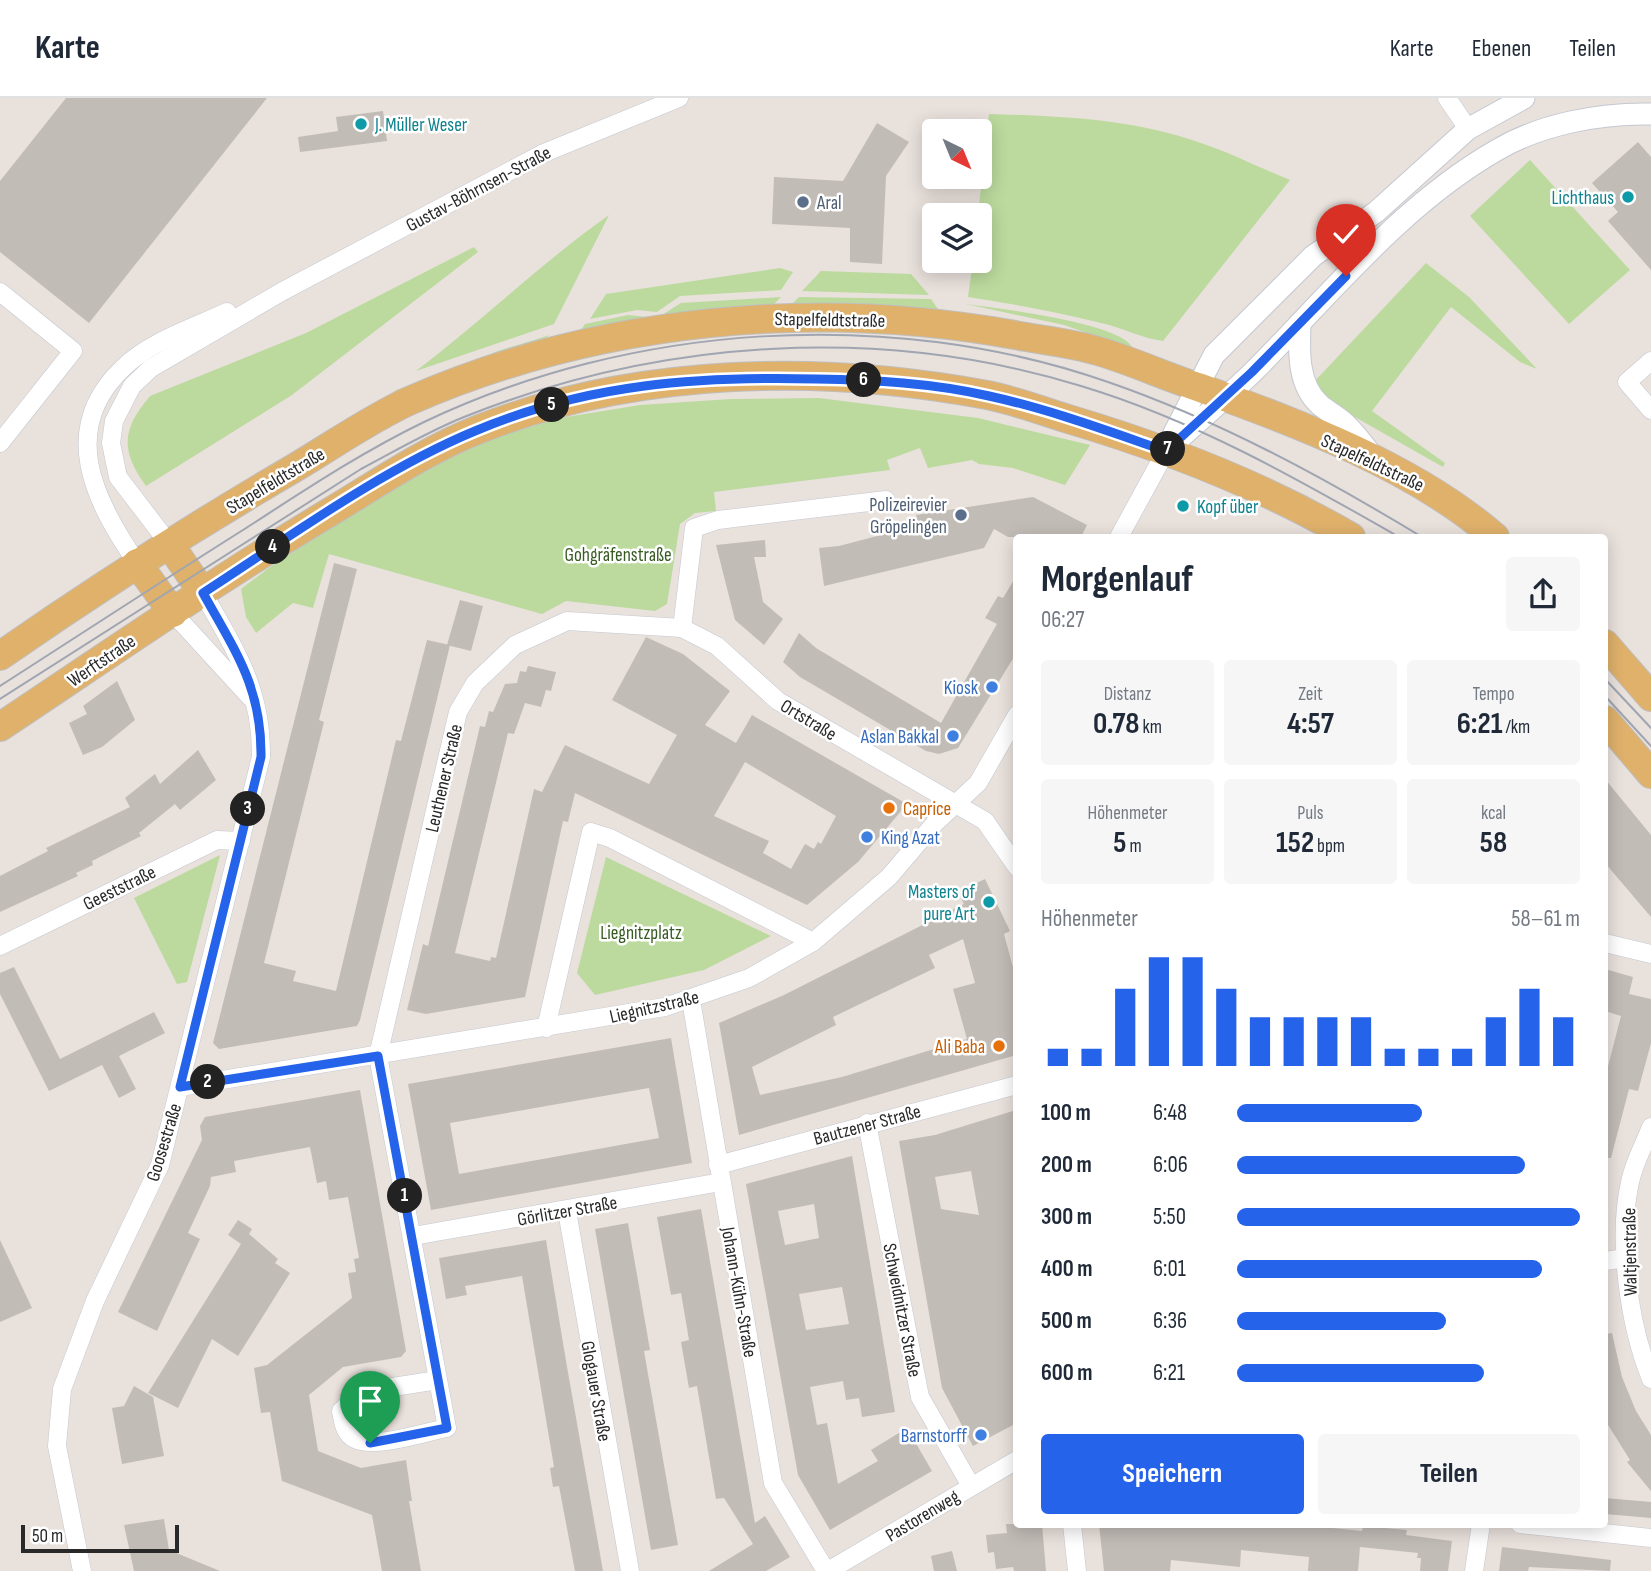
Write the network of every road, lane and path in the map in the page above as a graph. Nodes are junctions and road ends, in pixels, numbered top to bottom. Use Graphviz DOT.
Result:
graph roads {
  1 [pos="679,98"];
  2 [pos="1447,98"];
  3 [pos="1524,98"];
  4 [pos="1639,98"];
  5 [pos="1651,103"];
  6 [pos="1651,114"];
  7 [pos="1468,129"];
  8 [pos="1497,149"];
  9 [pos="283,291"];
  10 [pos="0,292"];
  11 [pos="1300,323"];
  12 [pos="1651,361"];
  13 [pos="1198,387"];
  14 [pos="1226,397"];
  15 [pos="1651,410"];
  16 [pos="0,443"];
  17 [pos="1166,451"];
  18 [pos="1378,462"];
  19 [pos="886,500"];
  20 [pos="1121,534"];
  21 [pos="1345,534"];
  22 [pos="1491,534"];
  23 [pos="170,545"];
  24 [pos="137,563"];
  25 [pos="203,593"];
  26 [pos="173,613"];
  27 [pos="682,628"];
  28 [pos="1608,647"];
  29 [pos="0,656"];
  30 [pos="1651,697"];
  31 [pos="255,703"];
  32 [pos="1013,722"];
  33 [pos="1608,724"];
  34 [pos="0,727"];
  35 [pos="1651,774"];
  36 [pos="956,804"];
  37 [pos="241,841"];
  38 [pos="1013,861"];
  39 [pos="813,942"];
  40 [pos="1608,944"];
  41 [pos="0,946"];
  42 [pos="1651,954"];
  43 [pos="691,1000"];
  44 [pos="546,1028"];
  45 [pos="378,1056"];
  46 [pos="1013,1086"];
  47 [pos="180,1087"];
  48 [pos="867,1123"];
  49 [pos="1651,1126"];
  50 [pos="720,1174"];
  51 [pos="567,1211"];
  52 [pos="413,1236"];
  53 [pos="1626,1258"];
  54 [pos="1608,1261"];
  55 [pos="1651,1379"];
  56 [pos="438,1380"];
  57 [pos="1013,1462"];
  58 [pos="971,1486"];
  59 [pos="1072,1528"];
  60 [pos="1480,1528"];
  61 [pos="1557,1528"];
  62 [pos="1651,1538"];
  63 [pos="82,1571"];
  64 [pos="630,1571"];
  65 [pos="827,1571"];
  66 [pos="1077,1571"];
  67 [pos="1474,1571"];
  1 -- 9 [label="street, Gustav-Böhrnsen-Straße"];
  2 -- 7 [label="street"];
  3 -- 7 [label="street"];
  4 -- 5 [label="street"];
  6 -- 8 [label="street"];
  7 -- 8 [label="street"];
  7 -- 13 [label="street"];
  8 -- 11 [label="street"];
  9 -- 23 [label="street, Gustav-Böhrnsen-Straße"];
  9 -- 24 [label="street, Gustav-Böhrnsen-Straße"];
  10 -- 16 [label="street"];
  11 -- 14 [label="street"];
  11 -- 18 [label="street"];
  12 -- 15 [label="street"];
  13 -- 14 [label="main road, Stapelfeldtstraße"];
  13 -- 17 [label="street"];
  13 -- 23 [label="main road, Stapelfeldtstraße"];
  14 -- 17 [label="street"];
  14 -- 18 [label="main road, Stapelfeldtstraße"];
  17 -- 20 [label="street"];
  17 -- 21 [label="main road"];
  17 -- 25 [label="main road"];
  18 -- 22 [label="main road, Stapelfeldtstraße"];
  19 -- 27 [label="street"];
  23 -- 24 [label="main road"];
  23 -- 25 [label="main road"];
  24 -- 26 [label="main road"];
  24 -- 29 [label="main road"];
  25 -- 26 [label="main road, Werftstraße"];
  25 -- 31 [label="street, Goosestraße"];
  26 -- 31 [label="street"];
  26 -- 34 [label="main road, Werftstraße"];
  27 -- 36 [label="street, Ortstraße"];
  27 -- 45 [label="street, Leuthener Straße"];
  28 -- 30 [label="main road"];
  31 -- 37 [label="street, Goosestraße"];
  32 -- 36 [label="street, Liegnitzstraße"];
  33 -- 35 [label="main road"];
  36 -- 38 [label="street, Ortstraße"];
  36 -- 39 [label="street, Liegnitzstraße"];
  37 -- 41 [label="street, Geeststraße"];
  37 -- 47 [label="street, Goosestraße"];
  39 -- 43 [label="street, Liegnitzstraße"];
  39 -- 44 [label="street"];
  40 -- 42 [label="street"];
  43 -- 44 [label="street, Liegnitzstraße"];
  43 -- 50 [label="street, Johann-Kühn-Straße"];
  44 -- 45 [label="street, Liegnitzstraße"];
  45 -- 47 [label="street, Liegnitzstraße"];
  45 -- 52 [label="street"];
  46 -- 48 [label="street, Bautzener Straße"];
  47 -- 63 [label="street, Goosestraße"];
  48 -- 50 [label="street, Bautzener Straße"];
  48 -- 58 [label="street, Schweidnitzer Straße"];
  49 -- 53 [label="street, Waltjenstraße"];
  50 -- 51 [label="street, Görlitzer Straße"];
  50 -- 65 [label="street, Johann-Kühn-Straße"];
  51 -- 52 [label="street, Görlitzer Straße"];
  51 -- 64 [label="street, Glogauer Straße"];
  52 -- 56 [label="street"];
  53 -- 54 [label="street"];
  53 -- 55 [label="street, Waltjenstraße"];
  56 -- 56 [label="street"];
  57 -- 58 [label="street, Pastorenweg"];
  58 -- 65 [label="street, Pastorenweg"];
  59 -- 66 [label="street"];
  60 -- 67 [label="street"];
  61 -- 62 [label="street"];
}
